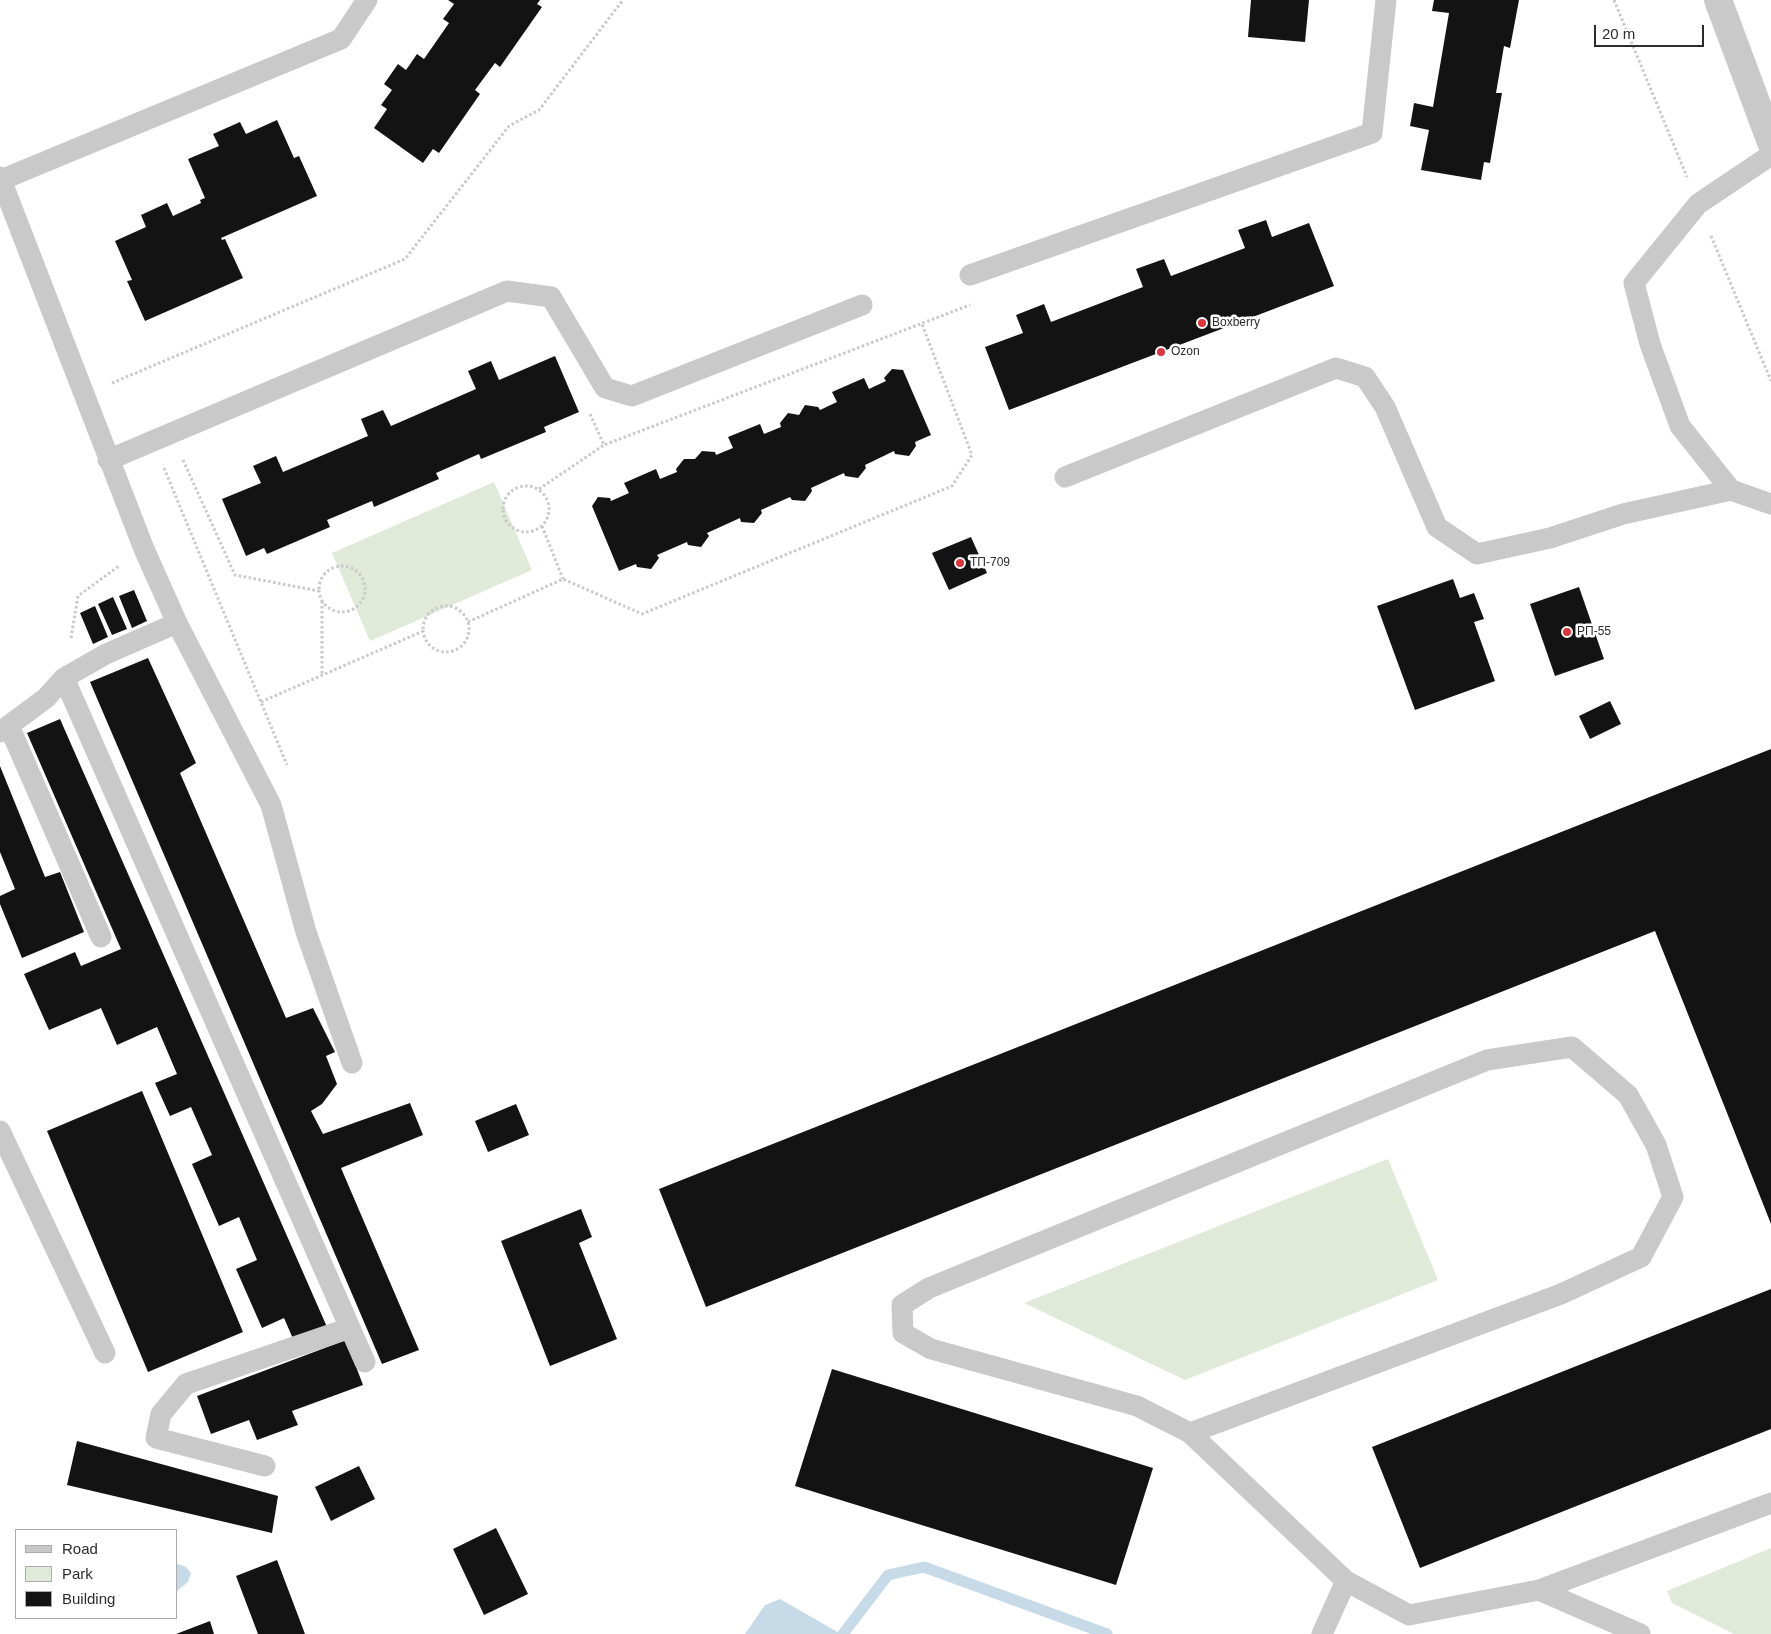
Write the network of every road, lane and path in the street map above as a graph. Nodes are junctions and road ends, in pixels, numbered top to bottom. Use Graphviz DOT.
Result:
graph roads {
  1 [pos="367,0"];
  2 [pos="623,0"];
  3 [pos="1386,0"];
  4 [pos="1718,0"];
  5 [pos="1771,142"];
  6 [pos="1771,155"];
  7 [pos="1,179"];
  8 [pos="970,275"];
  9 [pos="862,305"];
  10 [pos="922,324"];
  11 [pos="84,396"];
  12 [pos="604,445"];
  13 [pos="180,455"];
  14 [pos="108,460"];
  15 [pos="161,463"];
  16 [pos="1065,477"];
  17 [pos="539,490"];
  18 [pos="1731,490"];
  19 [pos="1771,504"];
  20 [pos="542,526"];
  21 [pos="144,549"];
  22 [pos="563,579"];
  23 [pos="319,591"];
  24 [pos="322,601"];
  25 [pos="468,622"];
  26 [pos="177,623"];
  27 [pos="423,631"];
  28 [pos="322,675"];
  29 [pos="64,678"];
  30 [pos="261,702"];
  31 [pos="4,729"];
  32 [pos="271,805"];
  33 [pos="101,937"];
  34 [pos="352,1063"];
  35 [pos="0,1131"];
  36 [pos="350,1328"];
  37 [pos="105,1353"];
  38 [pos="365,1362"];
  39 [pos="1190,1433"];
  40 [pos="265,1466"];
  41 [pos="1771,1503"];
  42 [pos="1346,1581"];
  43 [pos="1539,1590"];
  44 [pos="1322,1634"];
  45 [pos="1640,1634"];
  1 -- 7 [label="lane"];
  2 -- 11 [label="path"];
  3 -- 8 [label="lane"];
  4 -- 5 [label="street"];
  6 -- 18 [label="lane"];
  7 -- 11 [label="lane"];
  9 -- 14 [label="lane"];
  10 -- 22 [label="path"];
  11 -- 14 [label="lane"];
  12 -- 17 [label="path"];
  13 -- 23 [label="path"];
  14 -- 21 [label="lane"];
  15 -- 30 [label="path"];
  16 -- 18 [label="lane"];
  17 -- 20 [label="path"];
  17 -- 20 [label="path"];
  18 -- 19 [label="lane"];
  20 -- 22 [label="path"];
  21 -- 26 [label="lane"];
  21 -- 29 [label="path"];
  22 -- 25 [label="path"];
  23 -- 24 [label="path"];
  23 -- 24 [label="path"];
  24 -- 28 [label="path"];
  25 -- 27 [label="path"];
  25 -- 27 [label="path"];
  26 -- 29 [label="lane"];
  26 -- 32 [label="lane"];
  27 -- 28 [label="path"];
  28 -- 30 [label="path"];
  29 -- 31 [label="lane"];
  29 -- 36 [label="lane"];
  30 -- 32 [label="path"];
  31 -- 33 [label="lane"];
  32 -- 34 [label="lane"];
  35 -- 37 [label="lane"];
  36 -- 38 [label="lane"];
  36 -- 40 [label="lane"];
  39 -- 39 [label="lane"];
  39 -- 42 [label="lane"];
  41 -- 43 [label="lane"];
  42 -- 43 [label="lane"];
  42 -- 44 [label="lane"];
  43 -- 45 [label="lane"];
}
